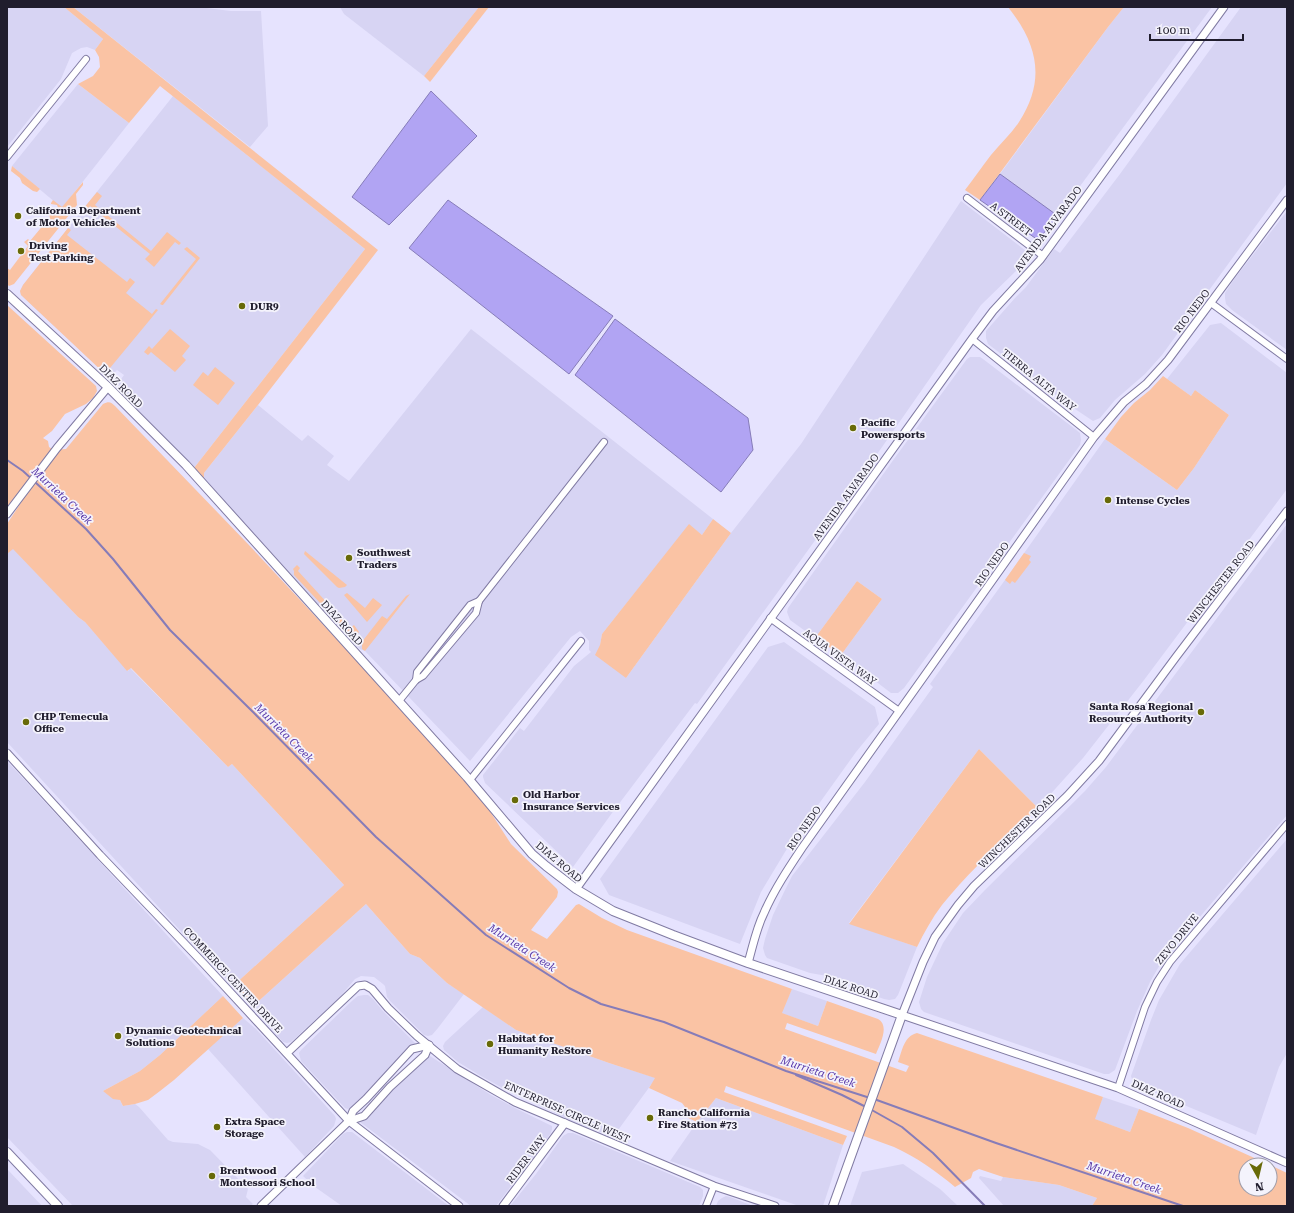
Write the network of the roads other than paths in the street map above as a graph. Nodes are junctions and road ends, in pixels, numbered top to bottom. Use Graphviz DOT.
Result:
graph roads {
  1 [pos="1224,7"];
  2 [pos="86,58"];
  3 [pos="7,157"];
  4 [pos="967,198"];
  5 [pos="1287,200"];
  6 [pos="1043,256"];
  7 [pos="7,294"];
  8 [pos="1211,302"];
  9 [pos="972,339"];
  10 [pos="1287,359"];
  11 [pos="108,387"];
  12 [pos="1094,437"];
  13 [pos="604,442"];
  14 [pos="1287,511"];
  15 [pos="7,514"];
  16 [pos="770,618"];
  17 [pos="581,641"];
  18 [pos="399,701"];
  19 [pos="899,711"];
  20 [pos="7,753"];
  21 [pos="470,780"];
  22 [pos="1287,824"];
  23 [pos="576,889"];
  24 [pos="748,963"];
  25 [pos="902,1015"];
  26 [pos="429,1045"];
  27 [pos="287,1053"];
  28 [pos="1118,1088"];
  29 [pos="349,1121"];
  30 [pos="565,1123"];
  31 [pos="7,1152"];
  32 [pos="1287,1163"];
  33 [pos="714,1186"];
  34 [pos="58,1206"];
  35 [pos="262,1206"];
  36 [pos="459,1206"];
  37 [pos="503,1206"];
  38 [pos="706,1206"];
  39 [pos="775,1206"];
  40 [pos="833,1206"];
  1 -- 6 [label="street, AVENIDA ALVARADO"];
  2 -- 3 [label="street"];
  4 -- 6 [label="street, A STREET"];
  5 -- 8 [label="street, RIO NEDO"];
  6 -- 9 [label="street, AVENIDA ALVARADO"];
  7 -- 11 [label="main road, DIAZ ROAD"];
  8 -- 10 [label="street"];
  8 -- 12 [label="street, RIO NEDO"];
  9 -- 12 [label="street, TIERRA ALTA WAY"];
  9 -- 16 [label="street, AVENIDA ALVARADO"];
  11 -- 15 [label="street"];
  11 -- 18 [label="main road, DIAZ ROAD"];
  12 -- 19 [label="street, RIO NEDO"];
  13 -- 18 [label="street"];
  14 -- 25 [label="street, WINCHESTER ROAD"];
  16 -- 19 [label="street, AQUA VISTA WAY"];
  16 -- 23 [label="street, AVENIDA ALVARADO"];
  17 -- 21 [label="street"];
  18 -- 21 [label="main road, DIAZ ROAD"];
  19 -- 24 [label="street, RIO NEDO"];
  20 -- 27 [label="street, COMMERCE CENTER DRIVE"];
  21 -- 23 [label="main road, DIAZ ROAD"];
  22 -- 28 [label="street, ZEVO DRIVE"];
  23 -- 24 [label="main road, DIAZ ROAD"];
  24 -- 25 [label="main road, DIAZ ROAD"];
  25 -- 28 [label="street, DIAZ ROAD"];
  25 -- 40 [label="main road, WINCHESTER ROAD"];
  26 -- 27 [label="street, ENTERPRISE CIRCLE WEST"];
  26 -- 29 [label="street"];
  26 -- 29 [label="street"];
  26 -- 30 [label="street, ENTERPRISE CIRCLE WEST"];
  27 -- 29 [label="street, COMMERCE CENTER DRIVE"];
  28 -- 32 [label="street, DIAZ ROAD"];
  29 -- 35 [label="street"];
  29 -- 36 [label="street, COMMERCE CENTER DRIVE"];
  30 -- 33 [label="street, ENTERPRISE CIRCLE WEST"];
  30 -- 37 [label="street, RIDER WAY"];
  31 -- 34 [label="main road"];
  33 -- 38 [label="street"];
  33 -- 39 [label="street, ENTERPRISE CIRCLE WEST"];
}
